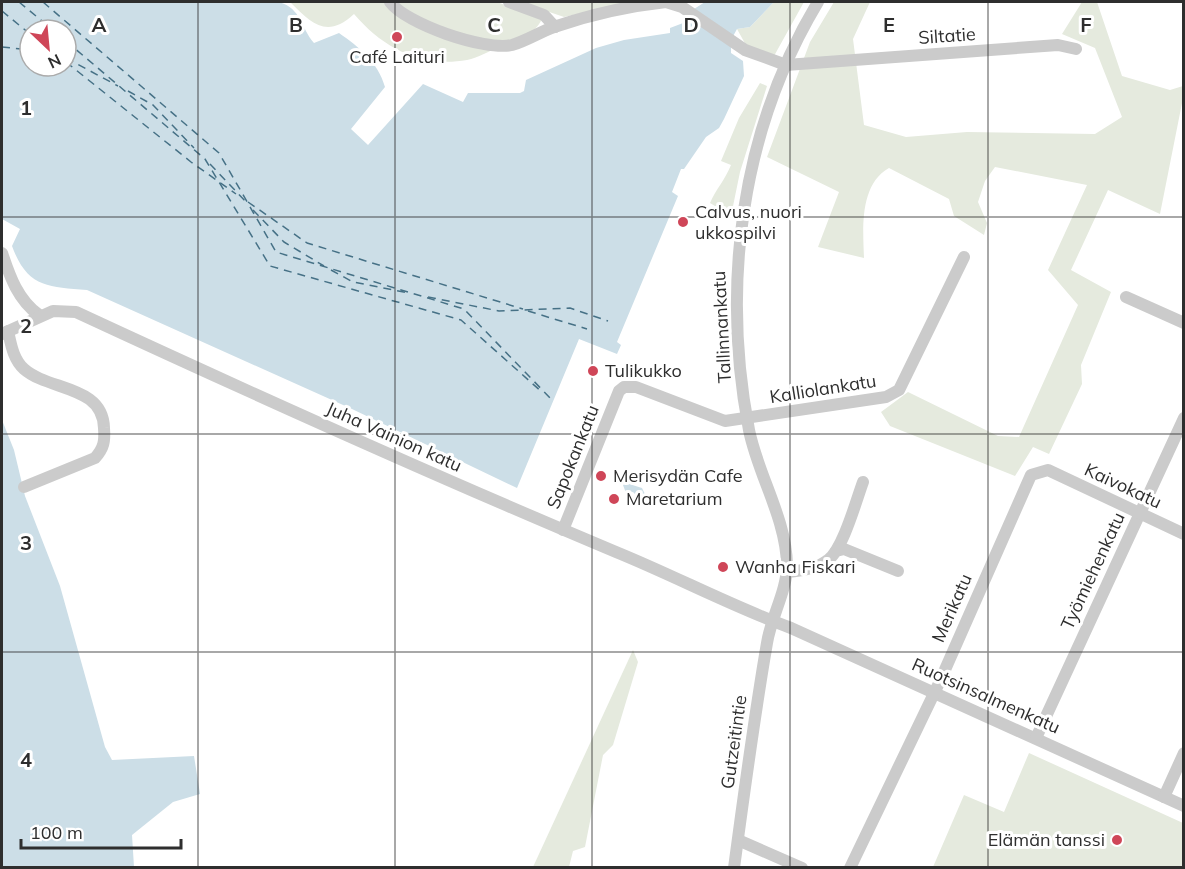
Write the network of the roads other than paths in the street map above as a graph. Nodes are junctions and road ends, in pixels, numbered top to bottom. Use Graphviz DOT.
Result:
graph roads {
  1 [pos="390,2"];
  2 [pos="509,2"];
  3 [pos="818,2"];
  4 [pos="555,27"];
  5 [pos="1076,49"];
  6 [pos="786,65"];
  7 [pos="2,254"];
  8 [pos="964,257"];
  9 [pos="1126,297"];
  10 [pos="39,315"];
  11 [pos="1184,323"];
  12 [pos="4,333"];
  13 [pos="1184,418"];
  14 [pos="747,419"];
  15 [pos="1047,470"];
  16 [pos="863,482"];
  17 [pos="24,487"];
  18 [pos="1139,514"];
  19 [pos="563,530"];
  20 [pos="1184,534"];
  21 [pos="836,551"];
  22 [pos="898,571"];
  23 [pos="787,572"];
  24 [pos="773,622"];
  25 [pos="934,692"];
  26 [pos="1036,738"];
  27 [pos="1184,753"];
  28 [pos="1164,797"];
  29 [pos="1184,806"];
  30 [pos="738,840"];
  31 [pos="734,867"];
  32 [pos="802,867"];
  33 [pos="850,867"];
  1 -- 4 [label="street"];
  2 -- 4 [label="street"];
  3 -- 6 [label="street, Tallinnankatu"];
  4 -- 6 [label="street"];
  5 -- 6 [label="street, Siltatie"];
  6 -- 14 [label="street, Tallinnankatu"];
  7 -- 10 [label="street"];
  8 -- 14 [label="street, Kalliolankatu"];
  9 -- 11 [label="street"];
  10 -- 12 [label="street, Juha Vainion katu"];
  10 -- 19 [label="street, Juha Vainion katu"];
  12 -- 17 [label="street"];
  13 -- 18 [label="street, Työmiehenkatu"];
  14 -- 19 [label="street, Sapokankatu"];
  14 -- 23 [label="street, Tallinnankatu"];
  15 -- 18 [label="street, Kaivokatu"];
  15 -- 25 [label="street, Merikatu"];
  16 -- 21 [label="street"];
  18 -- 20 [label="street, Kaivokatu"];
  18 -- 26 [label="street, Työmiehenkatu"];
  19 -- 24 [label="street, Juha Vainion katu"];
  21 -- 22 [label="street"];
  21 -- 23 [label="street"];
  23 -- 24 [label="street, Tallinnankatu"];
  24 -- 25 [label="street, Ruotsinsalmenkatu"];
  24 -- 30 [label="street, Gutzeitintie"];
  25 -- 26 [label="street, Ruotsinsalmenkatu"];
  25 -- 33 [label="street, Merikatu"];
  26 -- 28 [label="street, Ruotsinsalmenkatu"];
  27 -- 28 [label="street"];
  28 -- 29 [label="street, Ruotsinsalmenkatu"];
  30 -- 31 [label="street, Gutzeitintie"];
  30 -- 32 [label="street"];
}
